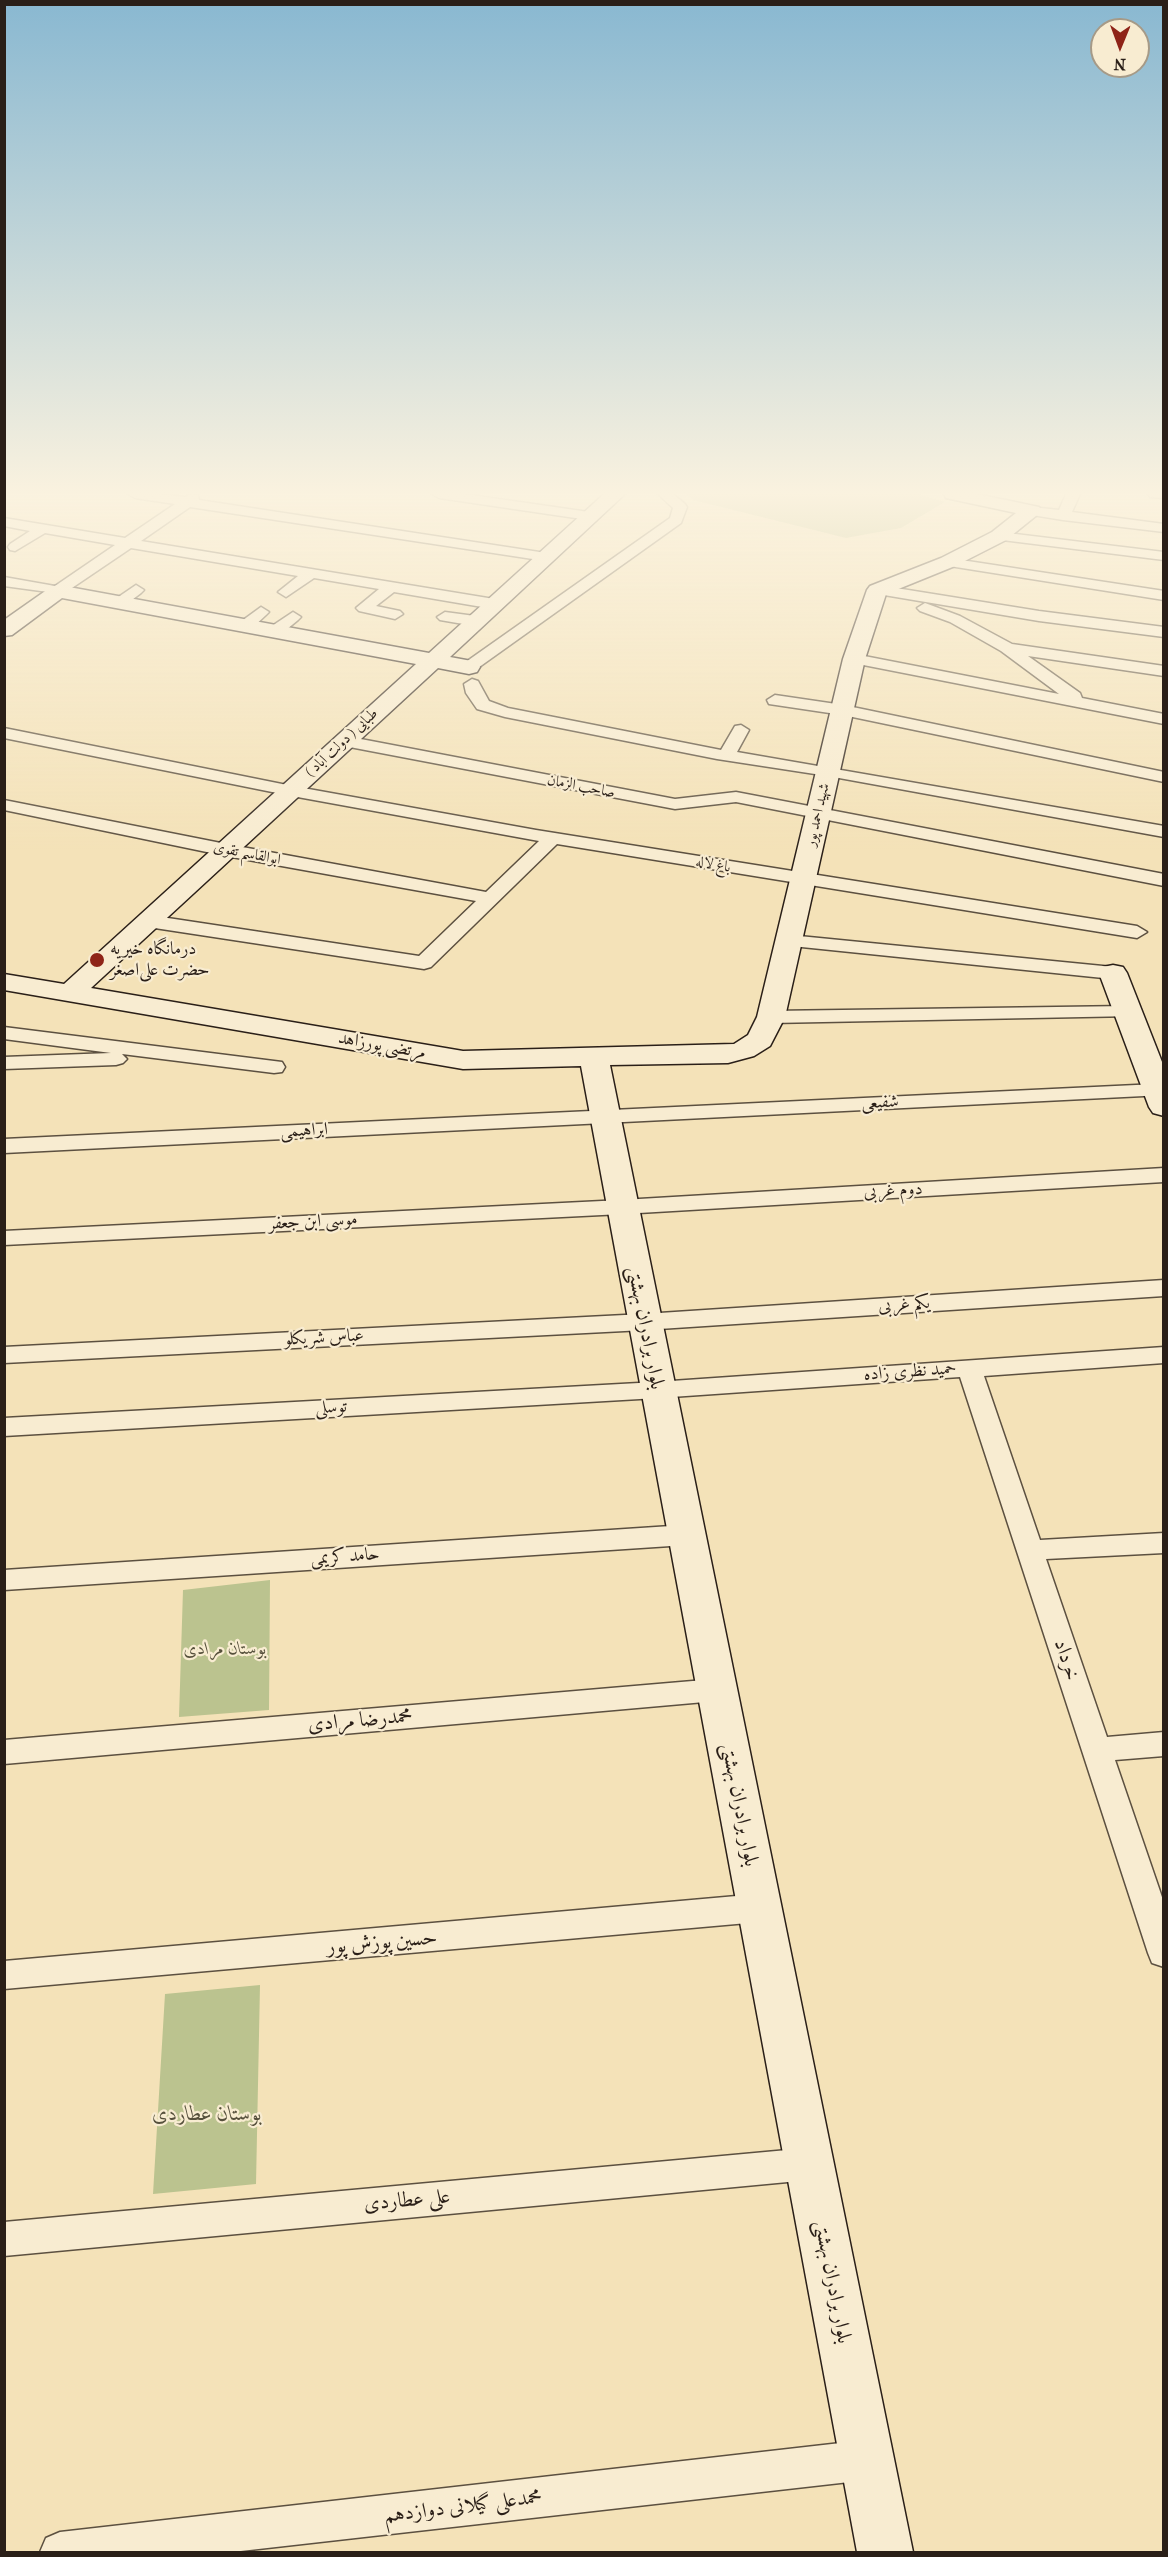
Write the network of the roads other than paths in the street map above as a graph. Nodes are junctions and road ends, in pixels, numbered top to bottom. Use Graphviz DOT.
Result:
graph roads {
  1 [pos="28,613"];
  2 [pos="62,613"];
  3 [pos="222,613"];
  4 [pos="392,613"];
  5 [pos="484,613"];
  6 [pos="553,613"];
  7 [pos="870,613"];
  8 [pos="940,613"];
  9 [pos="1026,613"];
  10 [pos="395,614"];
  11 [pos="293,617"];
  12 [pos="445,617"];
  13 [pos="475,621"];
  14 [pos="1088,623"];
  15 [pos="4,631"];
  16 [pos="275,631"];
  17 [pos="1164,632"];
  18 [pos="1007,648"];
  19 [pos="1071,658"];
  20 [pos="854,659"];
  21 [pos="432,660"];
  22 [pos="1164,671"];
  23 [pos="471,676"];
  24 [pos="775,700"];
  25 [pos="1081,703"];
  26 [pos="843,710"];
  27 [pos="1164,719"];
  28 [pos="741,730"];
  29 [pos="4,733"];
  30 [pos="345,741"];
  31 [pos="727,755"];
  32 [pos="828,771"];
  33 [pos="1164,777"];
  34 [pos="292,791"];
  35 [pos="4,805"];
  36 [pos="819,812"];
  37 [pos="1164,832"];
  38 [pos="553,837"];
  39 [pos="226,850"];
  40 [pos="803,880"];
  41 [pos="1164,880"];
  42 [pos="490,898"];
  43 [pos="148,921"];
  44 [pos="1137,932"];
  45 [pos="789,941"];
  46 [pos="1113,973"];
  47 [pos="4,982"];
  48 [pos="70,993"];
  49 [pos="1128,1012"];
  50 [pos="765,1028"];
  51 [pos="4,1033"];
  52 [pos="187,1057"];
  53 [pos="594,1057"];
  54 [pos="4,1063"];
  55 [pos="274,1067"];
  56 [pos="1160,1098"];
  57 [pos="604,1117"];
  58 [pos="4,1146"];
  59 [pos="1164,1175"];
  60 [pos="622,1207"];
  61 [pos="4,1238"];
  62 [pos="1164,1288"];
  63 [pos="644,1322"];
  64 [pos="4,1355"];
  65 [pos="1164,1355"];
  66 [pos="969,1368"];
  67 [pos="657,1390"];
  68 [pos="4,1427"];
  69 [pos="686,1535"];
  70 [pos="1164,1543"];
  71 [pos="1030,1550"];
  72 [pos="4,1580"];
  73 [pos="716,1690"];
  74 [pos="1164,1744"];
  75 [pos="1096,1750"];
  76 [pos="4,1752"];
  77 [pos="759,1908"];
  78 [pos="1164,1953"];
  79 [pos="4,1975"];
  80 [pos="809,2164"];
  81 [pos="4,2239"];
  82 [pos="867,2460"];
  83 [pos="60,2553"];
  84 [pos="885,2553"];
  1 -- 15 [label="street"];
  2 -- 15 [label="street"];
  3 -- 16 [label="street"];
  4 -- 10 [label="street"];
  5 -- 13 [label="street, طبایی ( دولت آباد )"];
  6 -- 23 [label="street"];
  7 -- 20 [label="street, شهید احمد پور"];
  8 -- 18 [label="street"];
  9 -- 14 [label="street"];
  11 -- 16 [label="street"];
  12 -- 13 [label="street"];
  13 -- 21 [label="street, طبایی ( دولت آباد )"];
  14 -- 17 [label="street"];
  14 -- 19 [label="street"];
  16 -- 21 [label="street"];
  18 -- 19 [label="street"];
  18 -- 25 [label="street"];
  19 -- 22 [label="street"];
  20 -- 25 [label="street"];
  20 -- 26 [label="street, شهید احمد پور"];
  21 -- 23 [label="street"];
  21 -- 30 [label="street, طبایی ( دولت آباد )"];
  23 -- 31 [label="street"];
  24 -- 26 [label="street"];
  25 -- 27 [label="street"];
  26 -- 32 [label="street, شهید احمد پور"];
  26 -- 33 [label="street"];
  28 -- 31 [label="street"];
  29 -- 34 [label="street, باغ لاله"];
  30 -- 34 [label="street, طبایی ( دولت آباد )"];
  30 -- 36 [label="street, صاحب الزمان"];
  31 -- 32 [label="street"];
  32 -- 36 [label="street, شهید احمد پور"];
  32 -- 37 [label="street"];
  34 -- 38 [label="street, باغ لاله"];
  34 -- 39 [label="street, طبایی ( دولت آباد )"];
  35 -- 39 [label="street, ابوالقاسم تقوی"];
  36 -- 40 [label="street, شهید احمد پور"];
  36 -- 41 [label="street, صاحب الزمان"];
  38 -- 40 [label="street, باغ لاله"];
  38 -- 42 [label="street"];
  39 -- 42 [label="street, ابوالقاسم تقوی"];
  39 -- 43 [label="street, طبایی ( دولت آباد )"];
  40 -- 44 [label="street, باغ لاله"];
  40 -- 45 [label="street, شهید احمد پور"];
  42 -- 43 [label="street"];
  43 -- 48 [label="street, طبایی ( دولت آباد )"];
  45 -- 46 [label="street"];
  45 -- 50 [label="street, شهید احمد پور"];
  46 -- 49 [label="street"];
  47 -- 48 [label="street, مرتضی پورزاهد"];
  48 -- 53 [label="street, مرتضی پورزاهد"];
  49 -- 50 [label="street"];
  49 -- 56 [label="street"];
  50 -- 53 [label="street, مرتضی پورزاهد"];
  51 -- 52 [label="street"];
  52 -- 54 [label="street"];
  52 -- 55 [label="street"];
  53 -- 57 [label="street, بلوار برادران بهشتی"];
  56 -- 57 [label="street, شفیعی"];
  57 -- 58 [label="street, ابراهیمی"];
  57 -- 60 [label="street, بلوار برادران بهشتی"];
  59 -- 60 [label="street, دوم غربی"];
  60 -- 61 [label="street, موسی ابن جعفر"];
  60 -- 63 [label="street, بلوار برادران بهشتی"];
  62 -- 63 [label="street, یکم غربی"];
  63 -- 64 [label="street, عباس شریکلو"];
  63 -- 67 [label="street, بلوار برادران بهشتی"];
  65 -- 66 [label="street, حمید نظری زاده"];
  66 -- 67 [label="street, حمید نظری زاده"];
  66 -- 71 [label="street, خرداد"];
  67 -- 68 [label="street, توسلی"];
  67 -- 69 [label="street, بلوار برادران بهشتی"];
  69 -- 72 [label="street, حامد کریمی"];
  69 -- 73 [label="street, بلوار برادران بهشتی"];
  70 -- 71 [label="street"];
  71 -- 75 [label="street, خرداد"];
  73 -- 76 [label="street, محمدرضا مرادی"];
  73 -- 77 [label="street, بلوار برادران بهشتی"];
  74 -- 75 [label="street"];
  75 -- 78 [label="street, خرداد"];
  77 -- 79 [label="street, حسین پوزش پور"];
  77 -- 80 [label="street, بلوار برادران بهشتی"];
  80 -- 81 [label="street, علی عطاردی"];
  80 -- 82 [label="street, بلوار برادران بهشتی"];
  82 -- 83 [label="street, محمدعلی گیلانی دوازدهم"];
  82 -- 84 [label="street, بلوار برادران بهشتی"];
}
